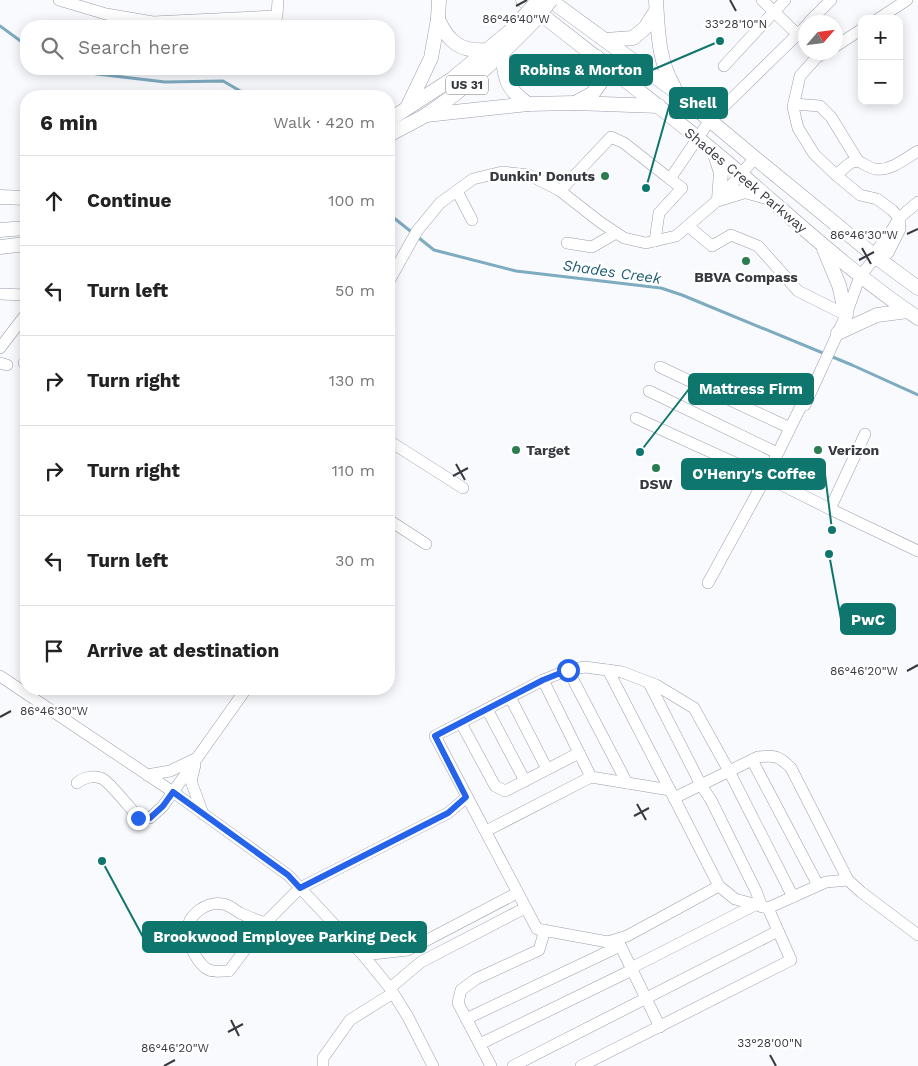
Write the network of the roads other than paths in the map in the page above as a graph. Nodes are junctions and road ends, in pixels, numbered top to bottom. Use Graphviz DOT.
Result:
graph roads {
  1 [pos="59,0"];
  2 [pos="278,0"];
  3 [pos="439,0"];
  4 [pos="550,0"];
  5 [pos="762,0"];
  6 [pos="785,0"];
  7 [pos="831,0"];
  8 [pos="907,0"];
  9 [pos="656,5"];
  10 [pos="530,7"];
  11 [pos="774,12"];
  12 [pos="816,15"];
  13 [pos="884,15"];
  14 [pos="438,19"];
  15 [pos="141,20"];
  16 [pos="278,20"];
  17 [pos="798,28"];
  18 [pos="858,32"];
  19 [pos="798,33"];
  20 [pos="605,40"];
  21 [pos="843,41"];
  22 [pos="486,50"];
  23 [pos="502,54"];
  24 [pos="597,57"];
  25 [pos="814,60"];
  26 [pos="724,66"];
  27 [pos="676,92"];
  28 [pos="575,103"];
  29 [pos="528,104"];
  30 [pos="794,104"];
  31 [pos="659,106"];
  32 [pos="408,107"];
  33 [pos="426,115"];
  34 [pos="395,116"];
  35 [pos="710,120"];
  36 [pos="395,132"];
  37 [pos="697,138"];
  38 [pos="918,151"];
  39 [pos="714,153"];
  40 [pos="755,158"];
  41 [pos="858,161"];
  42 [pos="741,174"];
  43 [pos="836,175"];
  44 [pos="670,179"];
  45 [pos="458,191"];
  46 [pos="560,191"];
  47 [pos="0,197"];
  48 [pos="20,198"];
  49 [pos="720,198"];
  50 [pos="768,198"];
  51 [pos="918,202"];
  52 [pos="899,218"];
  53 [pos="472,220"];
  54 [pos="688,226"];
  55 [pos="20,228"];
  56 [pos="0,230"];
  57 [pos="616,233"];
  58 [pos="655,241"];
  59 [pos="568,243"];
  60 [pos="20,245"];
  61 [pos="822,246"];
  62 [pos="4,247"];
  63 [pos="876,257"];
  64 [pos="395,270"];
  65 [pos="860,276"];
  66 [pos="918,288"];
  67 [pos="0,294"];
  68 [pos="20,295"];
  69 [pos="913,314"];
  70 [pos="846,315"];
  71 [pos="20,321"];
  72 [pos="838,332"];
  73 [pos="0,348"];
  74 [pos="660,367"];
  75 [pos="649,391"];
  76 [pos="636,418"];
  77 [pos="790,428"];
  78 [pos="865,434"];
  79 [pos="395,444"];
  80 [pos="777,453"];
  81 [pos="766,477"];
  82 [pos="463,488"];
  83 [pos="830,509"];
  84 [pos="395,524"];
  85 [pos="426,544"];
  86 [pos="918,551"];
  87 [pos="708,583"];
  88 [pos="568,670"];
  89 [pos="608,670"];
  90 [pos="0,676"];
  91 [pos="543,680"];
  92 [pos="649,683"];
  93 [pos="20,686"];
  94 [pos="38,695"];
  95 [pos="242,695"];
  96 [pos="510,697"];
  97 [pos="487,709"];
  98 [pos="460,723"];
  99 [pos="579,753"];
  100 [pos="197,758"];
  101 [pos="752,760"];
  102 [pos="547,769"];
  103 [pos="729,771"];
  104 [pos="147,774"];
  105 [pos="591,777"];
  106 [pos="525,781"];
  107 [pos="77,783"];
  108 [pos="627,783"];
  109 [pos="701,785"];
  110 [pos="173,792"];
  111 [pos="672,794"];
  112 [pos="466,797"];
  113 [pos="203,814"];
  114 [pos="486,832"];
  115 [pos="848,880"];
  116 [pos="818,885"];
  117 [pos="719,886"];
  118 [pos="300,888"];
  119 [pos="517,893"];
  120 [pos="792,897"];
  121 [pos="762,907"];
  122 [pos="525,908"];
  123 [pos="265,923"];
  124 [pos="544,930"];
  125 [pos="778,931"];
  126 [pos="918,935"];
  127 [pos="618,943"];
  128 [pos="362,954"];
  129 [pos="631,969"];
  130 [pos="391,991"];
  131 [pos="646,998"];
  132 [pos="466,1019"];
  133 [pos="660,1026"];
  134 [pos="480,1044"];
  135 [pos="323,1066"];
  136 [pos="433,1066"];
  137 [pos="491,1066"];
  138 [pos="513,1066"];
  139 [pos="581,1066"];
  1 -- 15 [label="street"];
  2 -- 16 [label="street"];
  3 -- 14 [label="main road"];
  4 -- 10 [label="main road, US 31, bridge"];
  4 -- 20 [label="main road, Shades Creek Parkway"];
  5 -- 11 [label="street"];
  6 -- 11 [label="street"];
  7 -- 12 [label="street"];
  8 -- 13 [label="street"];
  9 -- 20 [label="main road"];
  9 -- 27 [label="main road"];
  10 -- 22 [label="main road, US 31"];
  10 -- 23 [label="main road, US 31"];
  10 -- 24 [label="main road, Shades Creek Parkway"];
  11 -- 17 [label="street"];
  11 -- 26 [label="street"];
  14 -- 22 [label="main road"];
  14 -- 32 [label="main road"];
  18 -- 21 [label="street"];
  19 -- 35 [label="street"];
  20 -- 27 [label="main road, Shades Creek Parkway"];
  22 -- 32 [label="main road, US 31"];
  23 -- 29 [label="main road"];
  23 -- 33 [label="main road, US 31"];
  24 -- 28 [label="main road"];
  24 -- 31 [label="main road, Shades Creek Parkway"];
  25 -- 30 [label="street"];
  27 -- 35 [label="main road, Shades Creek Parkway"];
  28 -- 29 [label="main road"];
  28 -- 31 [label="main road"];
  29 -- 33 [label="main road"];
  30 -- 41 [label="street"];
  30 -- 43 [label="street"];
  31 -- 37 [label="main road, Shades Creek Parkway"];
  32 -- 34 [label="main road, US 31"];
  33 -- 36 [label="main road, US 31"];
  35 -- 37 [label="street"];
  35 -- 40 [label="main road, Shades Creek Parkway"];
  37 -- 39 [label="main road, Shades Creek Parkway"];
  37 -- 44 [label="street"];
  38 -- 41 [label="street"];
  39 -- 42 [label="main road, Shades Creek Parkway"];
  39 -- 49 [label="main road"];
  40 -- 42 [label="street"];
  40 -- 63 [label="main road, Shades Creek Parkway"];
  41 -- 43 [label="street"];
  42 -- 49 [label="street"];
  42 -- 50 [label="main road, Shades Creek Parkway"];
  43 -- 52 [label="street"];
  44 -- 46 [label="street"];
  44 -- 58 [label="street"];
  45 -- 46 [label="street"];
  45 -- 53 [label="street"];
  45 -- 64 [label="street"];
  46 -- 57 [label="street"];
  47 -- 48 [label="main road"];
  49 -- 50 [label="main road"];
  49 -- 54 [label="street"];
  50 -- 61 [label="main road, Shades Creek Parkway"];
  51 -- 52 [label="street"];
  52 -- 63 [label="street"];
  54 -- 58 [label="street"];
  54 -- 70 [label="street"];
  55 -- 56 [label="main road"];
  57 -- 58 [label="street"];
  57 -- 59 [label="street"];
  60 -- 62 [label="main road"];
  61 -- 65 [label="main road, Shades Creek Parkway"];
  61 -- 70 [label="main road"];
  63 -- 65 [label="street"];
  63 -- 66 [label="main road, Shades Creek Parkway"];
  65 -- 69 [label="main road, Shades Creek Parkway"];
  65 -- 70 [label="street"];
  67 -- 68 [label="street"];
  69 -- 72 [label="main road"];
  70 -- 72 [label="street"];
  71 -- 73 [label="street"];
  72 -- 77 [label="street"];
  74 -- 77 [label="street"];
  75 -- 80 [label="street"];
  76 -- 81 [label="street"];
  77 -- 80 [label="street"];
  78 -- 83 [label="street"];
  79 -- 82 [label="street"];
  80 -- 81 [label="street"];
  81 -- 83 [label="street"];
  81 -- 87 [label="street"];
  83 -- 86 [label="street"];
  84 -- 85 [label="street"];
  88 -- 89 [label="street"];
  88 -- 91 [label="street"];
  88 -- 108 [label="street"];
  89 -- 92 [label="street"];
  89 -- 111 [label="street"];
  90 -- 93 [label="street"];
  91 -- 96 [label="street"];
  91 -- 99 [label="street"];
  92 -- 103 [label="street"];
  92 -- 109 [label="street"];
  94 -- 104 [label="street"];
  95 -- 100 [label="street"];
  96 -- 97 [label="street"];
  96 -- 102 [label="street"];
  97 -- 98 [label="street"];
  97 -- 106 [label="street"];
  98 -- 106 [label="street"];
  98 -- 112 [label="street"];
  99 -- 102 [label="street"];
  99 -- 105 [label="street"];
  100 -- 104 [label="street"];
  100 -- 110 [label="street"];
  100 -- 113 [label="street"];
  101 -- 103 [label="street"];
  101 -- 115 [label="street"];
  101 -- 116 [label="street"];
  102 -- 106 [label="street"];
  103 -- 109 [label="street"];
  103 -- 120 [label="street"];
  104 -- 110 [label="street"];
  105 -- 108 [label="street"];
  105 -- 114 [label="street"];
  107 -- 110 [label="street"];
  108 -- 111 [label="street"];
  109 -- 111 [label="street"];
  109 -- 121 [label="street"];
  110 -- 113 [label="street"];
  111 -- 117 [label="street"];
  112 -- 114 [label="street"];
  112 -- 118 [label="street"];
  113 -- 118 [label="street"];
  114 -- 119 [label="street"];
  115 -- 116 [label="street"];
  115 -- 126 [label="street"];
  116 -- 120 [label="street"];
  117 -- 121 [label="street"];
  117 -- 127 [label="street"];
  118 -- 123 [label="street"];
  118 -- 128 [label="street"];
  119 -- 122 [label="street"];
  119 -- 128 [label="street"];
  120 -- 121 [label="street"];
  121 -- 125 [label="street"];
  121 -- 129 [label="street"];
  122 -- 124 [label="street"];
  122 -- 130 [label="street"];
  123 -- 123 [label="street"];
  124 -- 127 [label="street"];
  124 -- 132 [label="street"];
  125 -- 131 [label="street"];
  125 -- 133 [label="street"];
  127 -- 129 [label="street"];
  127 -- 132 [label="street"];
  128 -- 130 [label="street"];
  129 -- 131 [label="street"];
  129 -- 134 [label="street"];
  130 -- 135 [label="street"];
  130 -- 136 [label="street"];
  131 -- 133 [label="street"];
  131 -- 138 [label="street"];
  132 -- 134 [label="street"];
  133 -- 139 [label="street"];
  134 -- 137 [label="street"];
}
